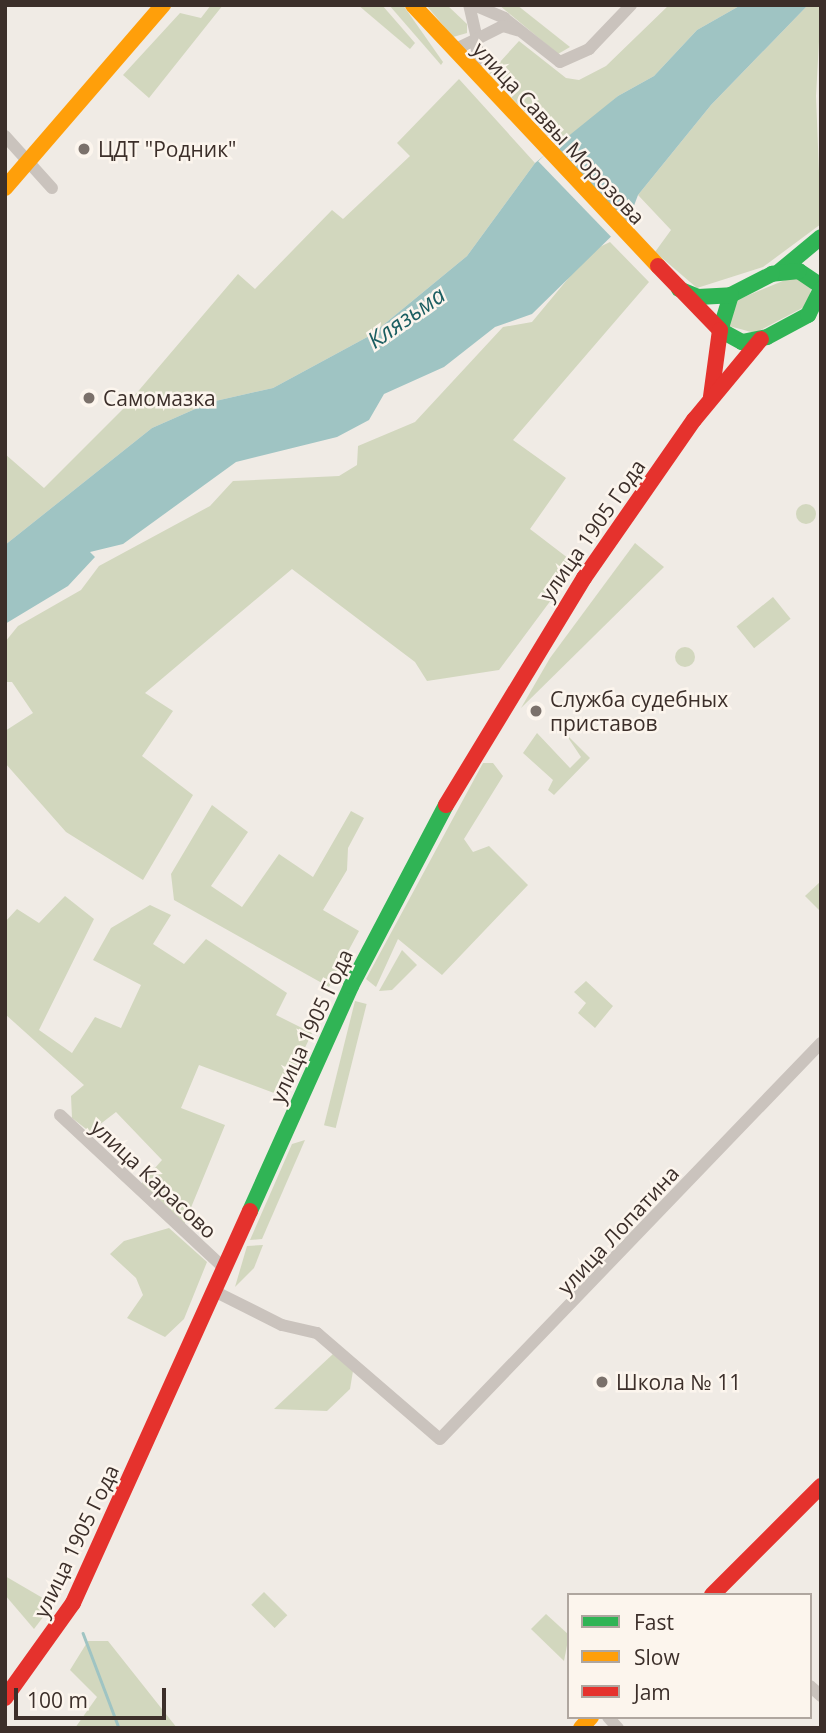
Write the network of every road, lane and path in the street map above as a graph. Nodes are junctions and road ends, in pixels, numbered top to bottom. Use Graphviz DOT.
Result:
graph roads {
  1 [pos="163,5"];
  2 [pos="413,5"];
  3 [pos="469,5"];
  4 [pos="474,5"];
  5 [pos="631,5"];
  6 [pos="523,33"];
  7 [pos="477,39"];
  8 [pos="454,50"];
  9 [pos="481,83"];
  10 [pos="5,136"];
  11 [pos="30,160"];
  12 [pos="5,188"];
  13 [pos="52,188"];
  14 [pos="821,237"];
  15 [pos="780,271"];
  16 [pos="675,288"];
  17 [pos="821,288"];
  18 [pos="732,295"];
  19 [pos="821,318"];
  20 [pos="800,321"];
  21 [pos="720,330"];
  22 [pos="761,339"];
  23 [pos="710,400"];
  24 [pos="821,1043"];
  25 [pos="60,1115"];
  26 [pos="224,1268"];
  27 [pos="214,1290"];
  28 [pos="821,1486"];
  29 [pos="714,1593"];
  30 [pos="5,1698"];
  1 -- 11 [label="street"];
  2 -- 8 [label="street, улица Саввы Морозова"];
  3 -- 7 [label="street"];
  4 -- 6 [label="street"];
  5 -- 6 [label="street"];
  6 -- 7 [label="street"];
  7 -- 8 [label="street"];
  7 -- 9 [label="street"];
  8 -- 9 [label="street, улица Саввы Морозова"];
  9 -- 16 [label="street, улица Саввы Морозова"];
  10 -- 11 [label="street"];
  11 -- 12 [label="street"];
  11 -- 13 [label="street"];
  14 -- 15 [label="street"];
  15 -- 17 [label="street"];
  15 -- 18 [label="street"];
  16 -- 18 [label="street"];
  16 -- 21 [label="street, улица Саввы Морозова"];
  17 -- 20 [label="street"];
  18 -- 21 [label="street"];
  19 -- 20 [label="street"];
  20 -- 22 [label="street"];
  21 -- 22 [label="street"];
  21 -- 23 [label="street"];
  22 -- 23 [label="street, улица 1905 Года"];
  23 -- 26 [label="street, улица 1905 Года"];
  24 -- 27 [label="street, улица Лопатина"];
  25 -- 26 [label="street, улица Карасово"];
  26 -- 27 [label="street, улица 1905 Года"];
  27 -- 30 [label="street, улица 1905 Года"];
  28 -- 29 [label="street"];
}
